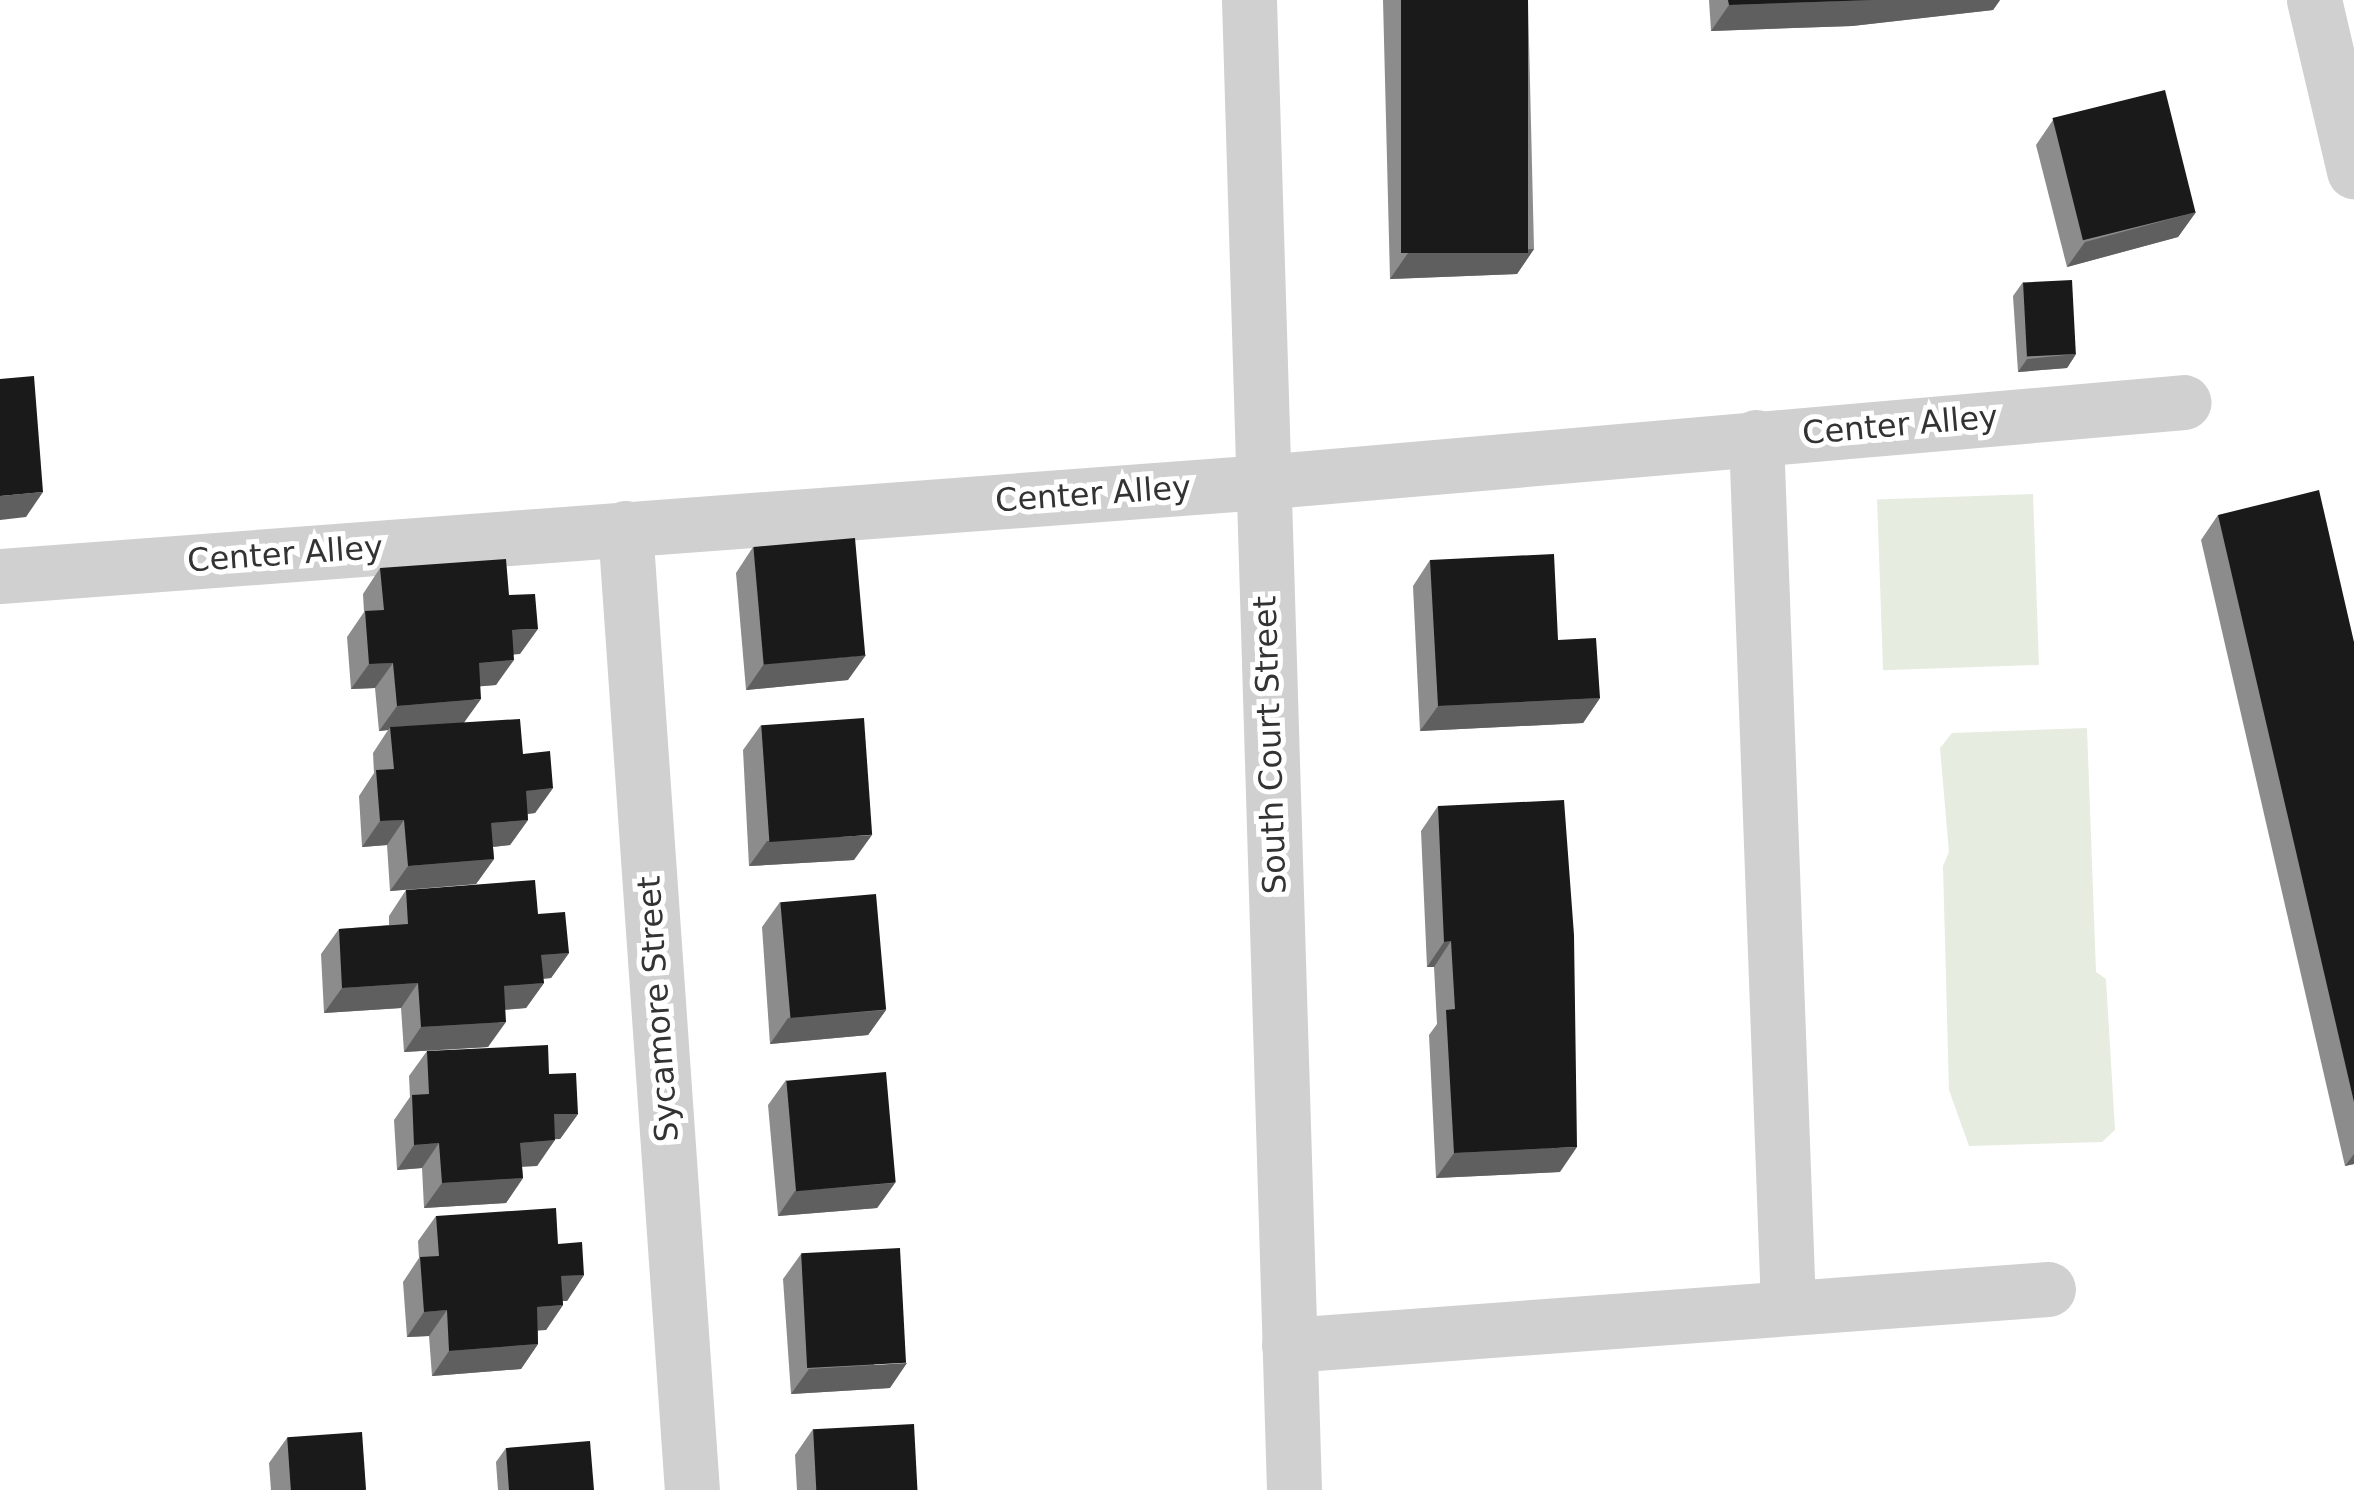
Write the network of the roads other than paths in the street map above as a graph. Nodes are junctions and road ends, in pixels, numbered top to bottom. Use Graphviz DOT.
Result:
graph roads {
  1 [pos="1250,0"];
  2 [pos="2314,0"];
  3 [pos="2354,171"];
  4 [pos="2184,402"];
  5 [pos="1756,437"];
  6 [pos="1261,482"];
  7 [pos="625,528"];
  8 [pos="0,576"];
  9 [pos="2048,1289"];
  10 [pos="1788,1306"];
  11 [pos="1289,1345"];
  12 [pos="692,1490"];
  13 [pos="1294,1490"];
  1 -- 6 [label="street, South Court Street"];
  2 -- 3 [label="street"];
  4 -- 5 [label="street, Center Alley"];
  5 -- 6 [label="street, Center Alley"];
  5 -- 10 [label="street"];
  6 -- 7 [label="street, Center Alley"];
  6 -- 11 [label="street, South Court Street"];
  7 -- 8 [label="street, Center Alley"];
  7 -- 12 [label="street, Sycamore Street"];
  9 -- 10 [label="street"];
  10 -- 11 [label="street"];
  11 -- 13 [label="street, South Court Street"];
}
